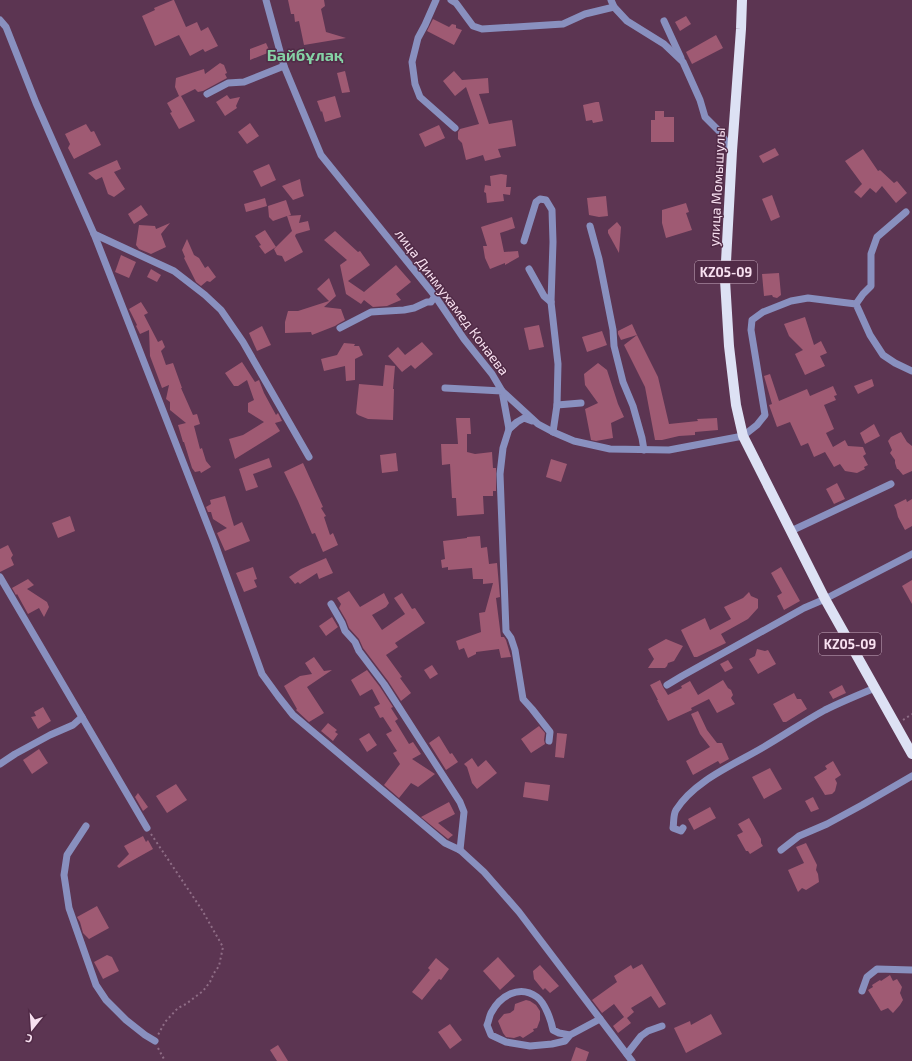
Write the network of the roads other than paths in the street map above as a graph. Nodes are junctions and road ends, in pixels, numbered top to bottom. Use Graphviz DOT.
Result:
graph roads {
  1 [pos="266,0"];
  2 [pos="436,0"];
  3 [pos="742,0"];
  4 [pos="455,1"];
  5 [pos="612,3"];
  6 [pos="0,20"];
  7 [pos="664,21"];
  8 [pos="683,62"];
  9 [pos="284,66"];
  10 [pos="207,94"];
  11 [pos="455,128"];
  12 [pos="732,151"];
  13 [pos="906,212"];
  14 [pos="590,226"];
  15 [pos="94,234"];
  16 [pos="524,241"];
  17 [pos="529,269"];
  18 [pos="435,296"];
  19 [pos="551,302"];
  20 [pos="856,304"];
  21 [pos="340,328"];
  22 [pos="912,371"];
  23 [pos="445,388"];
  24 [pos="502,391"];
  25 [pos="581,403"];
  26 [pos="557,406"];
  27 [pos="538,424"];
  28 [pos="509,429"];
  29 [pos="553,432"];
  30 [pos="743,436"];
  31 [pos="644,450"];
  32 [pos="309,457"];
  33 [pos="891,484"];
  34 [pos="791,531"];
  35 [pos="912,554"];
  36 [pos="0,577"];
  37 [pos="825,599"];
  38 [pos="331,604"];
  39 [pos="667,686"];
  40 [pos="874,688"];
  41 [pos="82,717"];
  42 [pos="549,741"];
  43 [pos="912,754"];
  44 [pos="0,764"];
  45 [pos="912,776"];
  46 [pos="86,826"];
  47 [pos="147,828"];
  48 [pos="683,828"];
  49 [pos="460,850"];
  50 [pos="781,850"];
  51 [pos="912,970"];
  52 [pos="862,991"];
  53 [pos="600,1019"];
  54 [pos="662,1026"];
  55 [pos="570,1035"];
  56 [pos="156,1041"];
  57 [pos="627,1054"];
  58 [pos="632,1061"];
  1 -- 9 [label="street, лица Динмухамед Конаева"];
  2 -- 11 [label="street"];
  3 -- 12 [label="main road, улица Момышулы / KZ05-09"];
  4 -- 5 [label="street"];
  5 -- 8 [label="street"];
  6 -- 15 [label="street"];
  7 -- 8 [label="street"];
  8 -- 12 [label="street"];
  9 -- 10 [label="street"];
  9 -- 18 [label="street, лица Динмухамед Конаева"];
  12 -- 30 [label="main road, улица Момышулы / KZ05-09"];
  13 -- 20 [label="street"];
  14 -- 31 [label="street"];
  15 -- 32 [label="street"];
  15 -- 49 [label="street"];
  16 -- 19 [label="street"];
  17 -- 19 [label="street"];
  18 -- 21 [label="street"];
  18 -- 24 [label="street, лица Динмухамед Конаева"];
  19 -- 26 [label="street"];
  20 -- 22 [label="street"];
  20 -- 30 [label="street"];
  23 -- 24 [label="street"];
  24 -- 27 [label="street, лица Динмухамед Конаева"];
  24 -- 28 [label="street"];
  25 -- 26 [label="street"];
  26 -- 29 [label="street"];
  27 -- 28 [label="street"];
  27 -- 29 [label="street, лица Динмухамед Конаева"];
  28 -- 42 [label="street"];
  29 -- 31 [label="street, лица Динмухамед Конаева"];
  30 -- 31 [label="street, лица Динмухамед Конаева"];
  30 -- 34 [label="main road, улица Момышулы / KZ05-09"];
  33 -- 34 [label="street"];
  34 -- 37 [label="main road, KZ05-09"];
  35 -- 37 [label="street"];
  36 -- 41 [label="street"];
  37 -- 39 [label="street"];
  37 -- 40 [label="main road, KZ05-09"];
  38 -- 49 [label="street"];
  40 -- 43 [label="main road, KZ05-09"];
  40 -- 48 [label="street"];
  41 -- 44 [label="street"];
  41 -- 47 [label="street"];
  45 -- 50 [label="street"];
  46 -- 56 [label="street"];
  49 -- 53 [label="street"];
  51 -- 52 [label="street"];
  53 -- 55 [label="street"];
  53 -- 57 [label="street"];
  54 -- 57 [label="street"];
  55 -- 55 [label="street"];
  57 -- 58 [label="street"];
}
